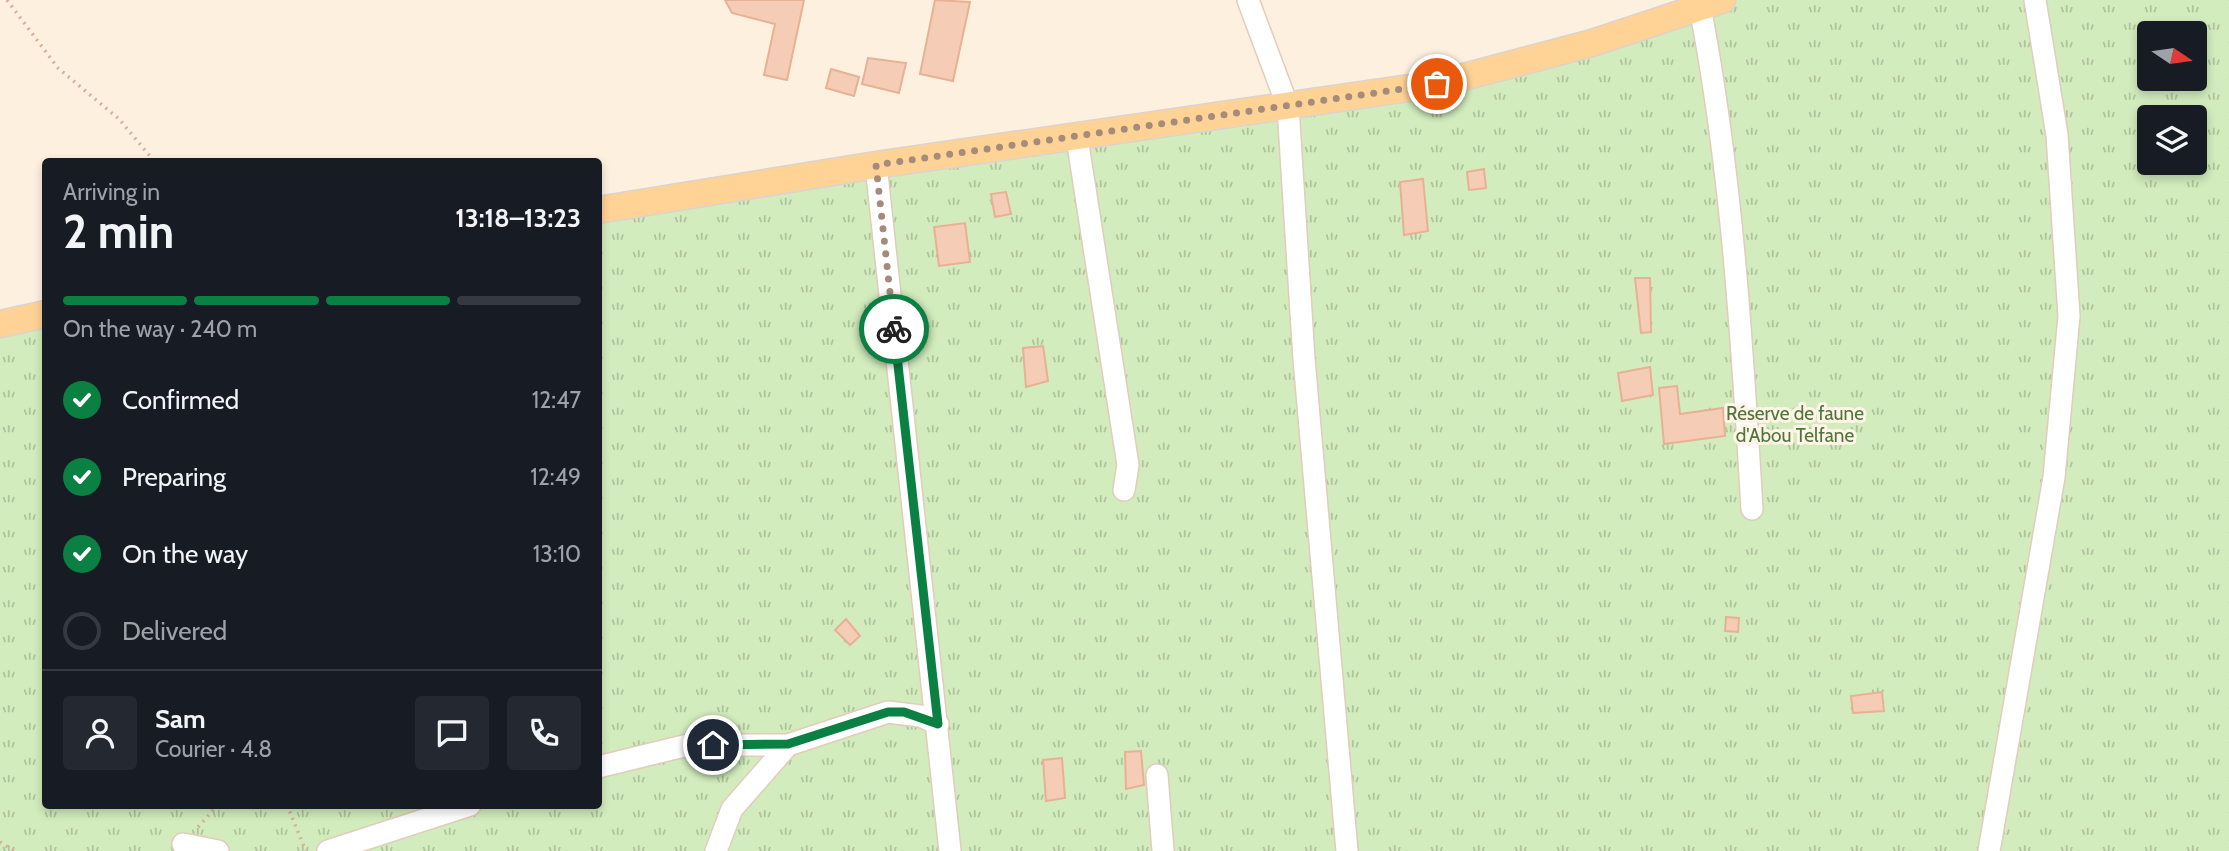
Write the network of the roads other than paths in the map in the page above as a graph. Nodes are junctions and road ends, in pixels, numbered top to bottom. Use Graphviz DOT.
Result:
graph roads {
  1 [pos="1248,0"];
  2 [pos="2035,0"];
  3 [pos="1711,4"];
  4 [pos="1287,107"];
  5 [pos="1077,138"];
  6 [pos="876,165"];
  7 [pos="602,209"];
  8 [pos="42,315"];
  9 [pos="0,324"];
  10 [pos="1124,489"];
  11 [pos="1752,509"];
  12 [pos="938,724"];
  13 [pos="788,744"];
  14 [pos="602,766"];
  15 [pos="1157,775"];
  16 [pos="458,809"];
  17 [pos="183,844"];
  18 [pos="218,851"];
  19 [pos="328,851"];
  20 [pos="716,851"];
  21 [pos="950,851"];
  22 [pos="1163,851"];
  23 [pos="1346,851"];
  24 [pos="1989,851"];
  1 -- 4 [label="street"];
  2 -- 24 [label="street"];
  3 -- 4 [label="main road"];
  3 -- 11 [label="street"];
  4 -- 5 [label="main road"];
  4 -- 23 [label="street"];
  5 -- 6 [label="main road"];
  5 -- 10 [label="street"];
  6 -- 7 [label="main road"];
  6 -- 12 [label="street"];
  8 -- 9 [label="main road"];
  12 -- 13 [label="street"];
  12 -- 21 [label="street"];
  13 -- 14 [label="street"];
  13 -- 20 [label="street"];
  15 -- 22 [label="street"];
  16 -- 19 [label="street"];
  17 -- 18 [label="street"];
}
